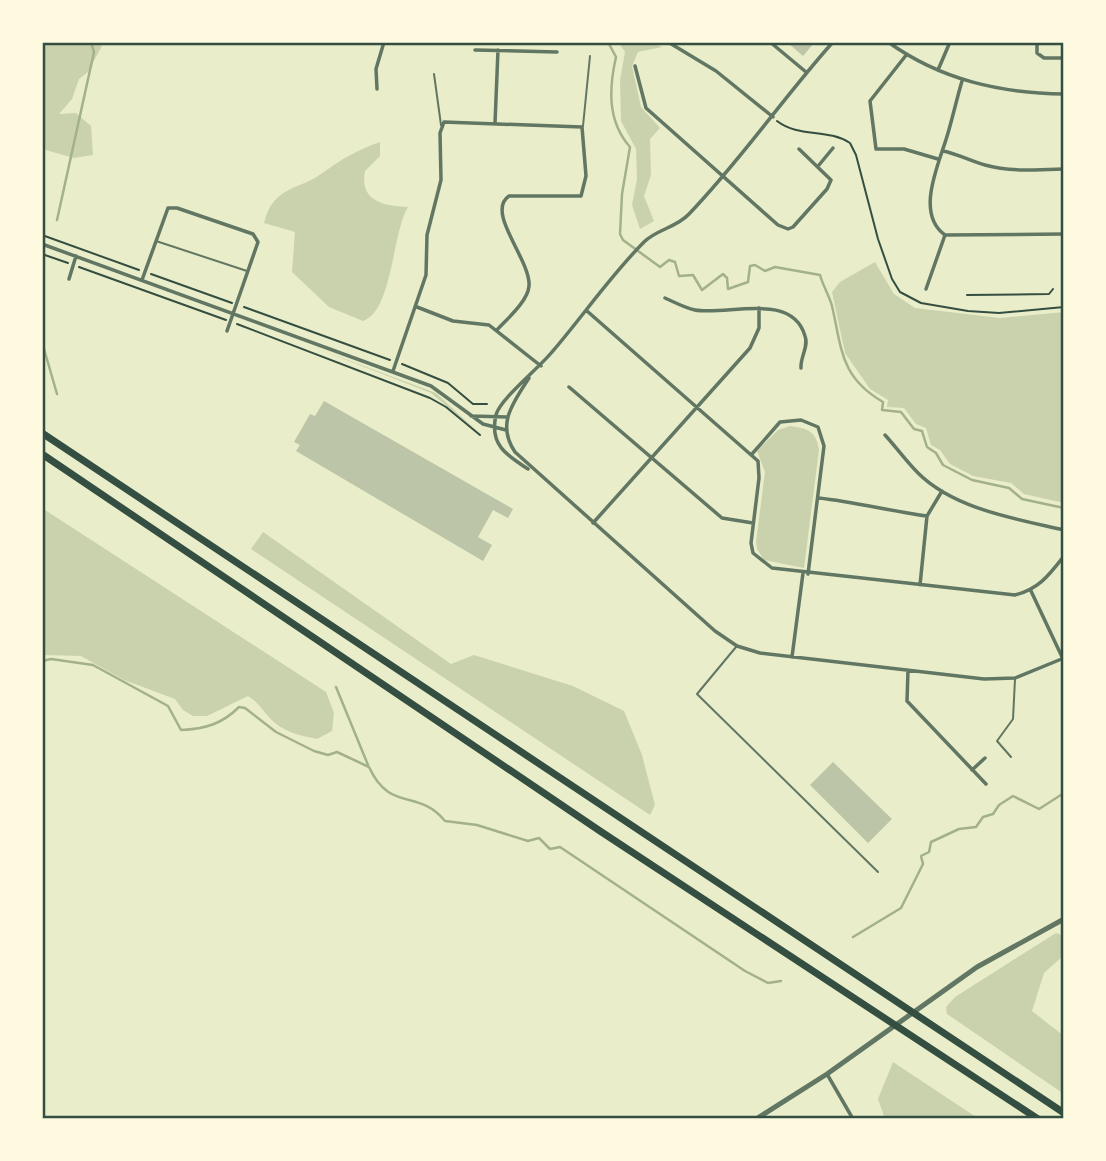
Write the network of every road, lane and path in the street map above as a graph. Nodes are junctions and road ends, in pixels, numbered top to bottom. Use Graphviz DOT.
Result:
graph roads {
  1 [pos="384,42"];
  2 [pos="668,42"];
  3 [pos="770,42"];
  4 [pos="833,42"];
  5 [pos="888,42"];
  6 [pos="950,42"];
  7 [pos="1037,42"];
  8 [pos="475,50"];
  9 [pos="498,50"];
  10 [pos="557,52"];
  11 [pos="907,54"];
  12 [pos="590,57"];
  13 [pos="1064,58"];
  14 [pos="635,66"];
  15 [pos="938,70"];
  16 [pos="806,72"];
  17 [pos="434,74"];
  18 [pos="962,80"];
  19 [pos="377,89"];
  20 [pos="1064,94"];
  21 [pos="773,117"];
  22 [pos="495,123"];
  23 [pos="441,126"];
  24 [pos="582,127"];
  25 [pos="833,148"];
  26 [pos="799,149"];
  27 [pos="943,151"];
  28 [pos="938,159"];
  29 [pos="818,166"];
  30 [pos="1064,169"];
  31 [pos="724,176"];
  32 [pos="1064,234"];
  33 [pos="42,235"];
  34 [pos="945,235"];
  35 [pos="155,240"];
  36 [pos="42,244"];
  37 [pos="42,254"];
  38 [pos="76,257"];
  39 [pos="73,265"];
  40 [pos="248,271"];
  41 [pos="145,272"];
  42 [pos="69,279"];
  43 [pos="142,280"];
  44 [pos="926,289"];
  45 [pos="1053,289"];
  46 [pos="968,295"];
  47 [pos="665,298"];
  48 [pos="236,304"];
  49 [pos="416,307"];
  50 [pos="1064,307"];
  51 [pos="759,309"];
  52 [pos="587,311"];
  53 [pos="233,313"];
  54 [pos="230,321"];
  55 [pos="497,330"];
  56 [pos="227,331"];
  57 [pos="396,362"];
  58 [pos="541,366"];
  59 [pos="801,368"];
  60 [pos="393,371"];
  61 [pos="529,379"];
  62 [pos="569,387"];
  63 [pos="487,404"];
  64 [pos="697,406"];
  65 [pos="469,416"];
  66 [pos="496,416"];
  67 [pos="507,417"];
  68 [pos="495,428"];
  69 [pos="506,430"];
  70 [pos="42,433"];
  71 [pos="480,435"];
  72 [pos="885,435"];
  73 [pos="42,454"];
  74 [pos="752,454"];
  75 [pos="650,457"];
  76 [pos="536,473"];
  77 [pos="942,491"];
  78 [pos="818,498"];
  79 [pos="927,516"];
  80 [pos="593,523"];
  81 [pos="753,523"];
  82 [pos="1064,530"];
  83 [pos="1064,556"];
  84 [pos="805,574"];
  85 [pos="920,585"];
  86 [pos="1031,591"];
  87 [pos="737,646"];
  88 [pos="792,657"];
  89 [pos="1063,658"];
  90 [pos="908,670"];
  91 [pos="1015,678"];
  92 [pos="1011,757"];
  93 [pos="985,758"];
  94 [pos="972,770"];
  95 [pos="986,784"];
  96 [pos="878,873"];
  97 [pos="1064,919"];
  98 [pos="827,1074"];
  99 [pos="1064,1113"];
  100 [pos="756,1119"];
  101 [pos="853,1119"];
  102 [pos="1038,1119"];
  1 -- 19 [label="street"];
  2 -- 21 [label="street"];
  3 -- 16 [label="street"];
  4 -- 16 [label="street"];
  5 -- 11 [label="street"];
  6 -- 15 [label="street"];
  7 -- 13 [label="street"];
  8 -- 9 [label="street"];
  9 -- 10 [label="street"];
  9 -- 22 [label="street"];
  11 -- 15 [label="street"];
  11 -- 28 [label="street"];
  12 -- 24 [label="lane"];
  14 -- 31 [label="street"];
  15 -- 18 [label="street"];
  16 -- 21 [label="street"];
  17 -- 23 [label="lane"];
  18 -- 20 [label="street"];
  18 -- 27 [label="street"];
  21 -- 31 [label="street"];
  21 -- 50 [label="path"];
  22 -- 23 [label="street"];
  22 -- 24 [label="street"];
  23 -- 49 [label="street"];
  24 -- 55 [label="street"];
  25 -- 29 [label="street"];
  26 -- 29 [label="street"];
  27 -- 28 [label="street"];
  27 -- 30 [label="street"];
  28 -- 34 [label="street"];
  29 -- 31 [label="street"];
  31 -- 52 [label="street"];
  32 -- 34 [label="street"];
  33 -- 41 [label="path"];
  34 -- 44 [label="street"];
  35 -- 40 [label="lane"];
  35 -- 40 [label="street"];
  35 -- 41 [label="street"];
  36 -- 38 [label="street"];
  37 -- 39 [label="path"];
  38 -- 39 [label="street"];
  38 -- 43 [label="street"];
  39 -- 42 [label="street"];
  39 -- 54 [label="path"];
  40 -- 48 [label="street"];
  41 -- 43 [label="street"];
  41 -- 48 [label="path"];
  43 -- 53 [label="street"];
  45 -- 46 [label="path"];
  47 -- 51 [label="street"];
  48 -- 53 [label="street"];
  48 -- 57 [label="path"];
  49 -- 55 [label="street"];
  49 -- 57 [label="street"];
  51 -- 59 [label="street"];
  51 -- 64 [label="street"];
  52 -- 58 [label="street"];
  52 -- 64 [label="street"];
  53 -- 54 [label="street"];
  53 -- 60 [label="street"];
  54 -- 56 [label="street"];
  54 -- 71 [label="path"];
  55 -- 58 [label="street"];
  57 -- 60 [label="street"];
  57 -- 63 [label="path"];
  58 -- 61 [label="street"];
  60 -- 65 [label="street"];
  61 -- 66 [label="street"];
  61 -- 67 [label="street"];
  62 -- 75 [label="street"];
  64 -- 74 [label="street"];
  64 -- 75 [label="street"];
  65 -- 66 [label="street"];
  65 -- 68 [label="street"];
  66 -- 67 [label="street"];
  66 -- 68 [label="street"];
  67 -- 69 [label="street"];
  68 -- 69 [label="street"];
  68 -- 76 [label="street"];
  69 -- 76 [label="street"];
  70 -- 99 [label="highway"];
  72 -- 77 [label="street"];
  73 -- 102 [label="highway"];
  74 -- 78 [label="street"];
  74 -- 81 [label="street"];
  75 -- 80 [label="street"];
  75 -- 81 [label="street"];
  76 -- 80 [label="street"];
  77 -- 79 [label="street"];
  77 -- 82 [label="street"];
  78 -- 79 [label="street"];
  78 -- 84 [label="street"];
  79 -- 85 [label="street"];
  80 -- 87 [label="street"];
  81 -- 84 [label="street"];
  83 -- 86 [label="street"];
  84 -- 85 [label="street"];
  84 -- 88 [label="street"];
  85 -- 86 [label="street"];
  86 -- 89 [label="street"];
  87 -- 88 [label="street"];
  87 -- 96 [label="lane"];
  88 -- 90 [label="street"];
  89 -- 91 [label="street"];
  90 -- 91 [label="street"];
  90 -- 94 [label="street"];
  91 -- 92 [label="lane"];
  93 -- 94 [label="street"];
  94 -- 95 [label="street"];
  97 -- 98 [label="street"];
  98 -- 100 [label="street"];
  98 -- 101 [label="street"];
}
